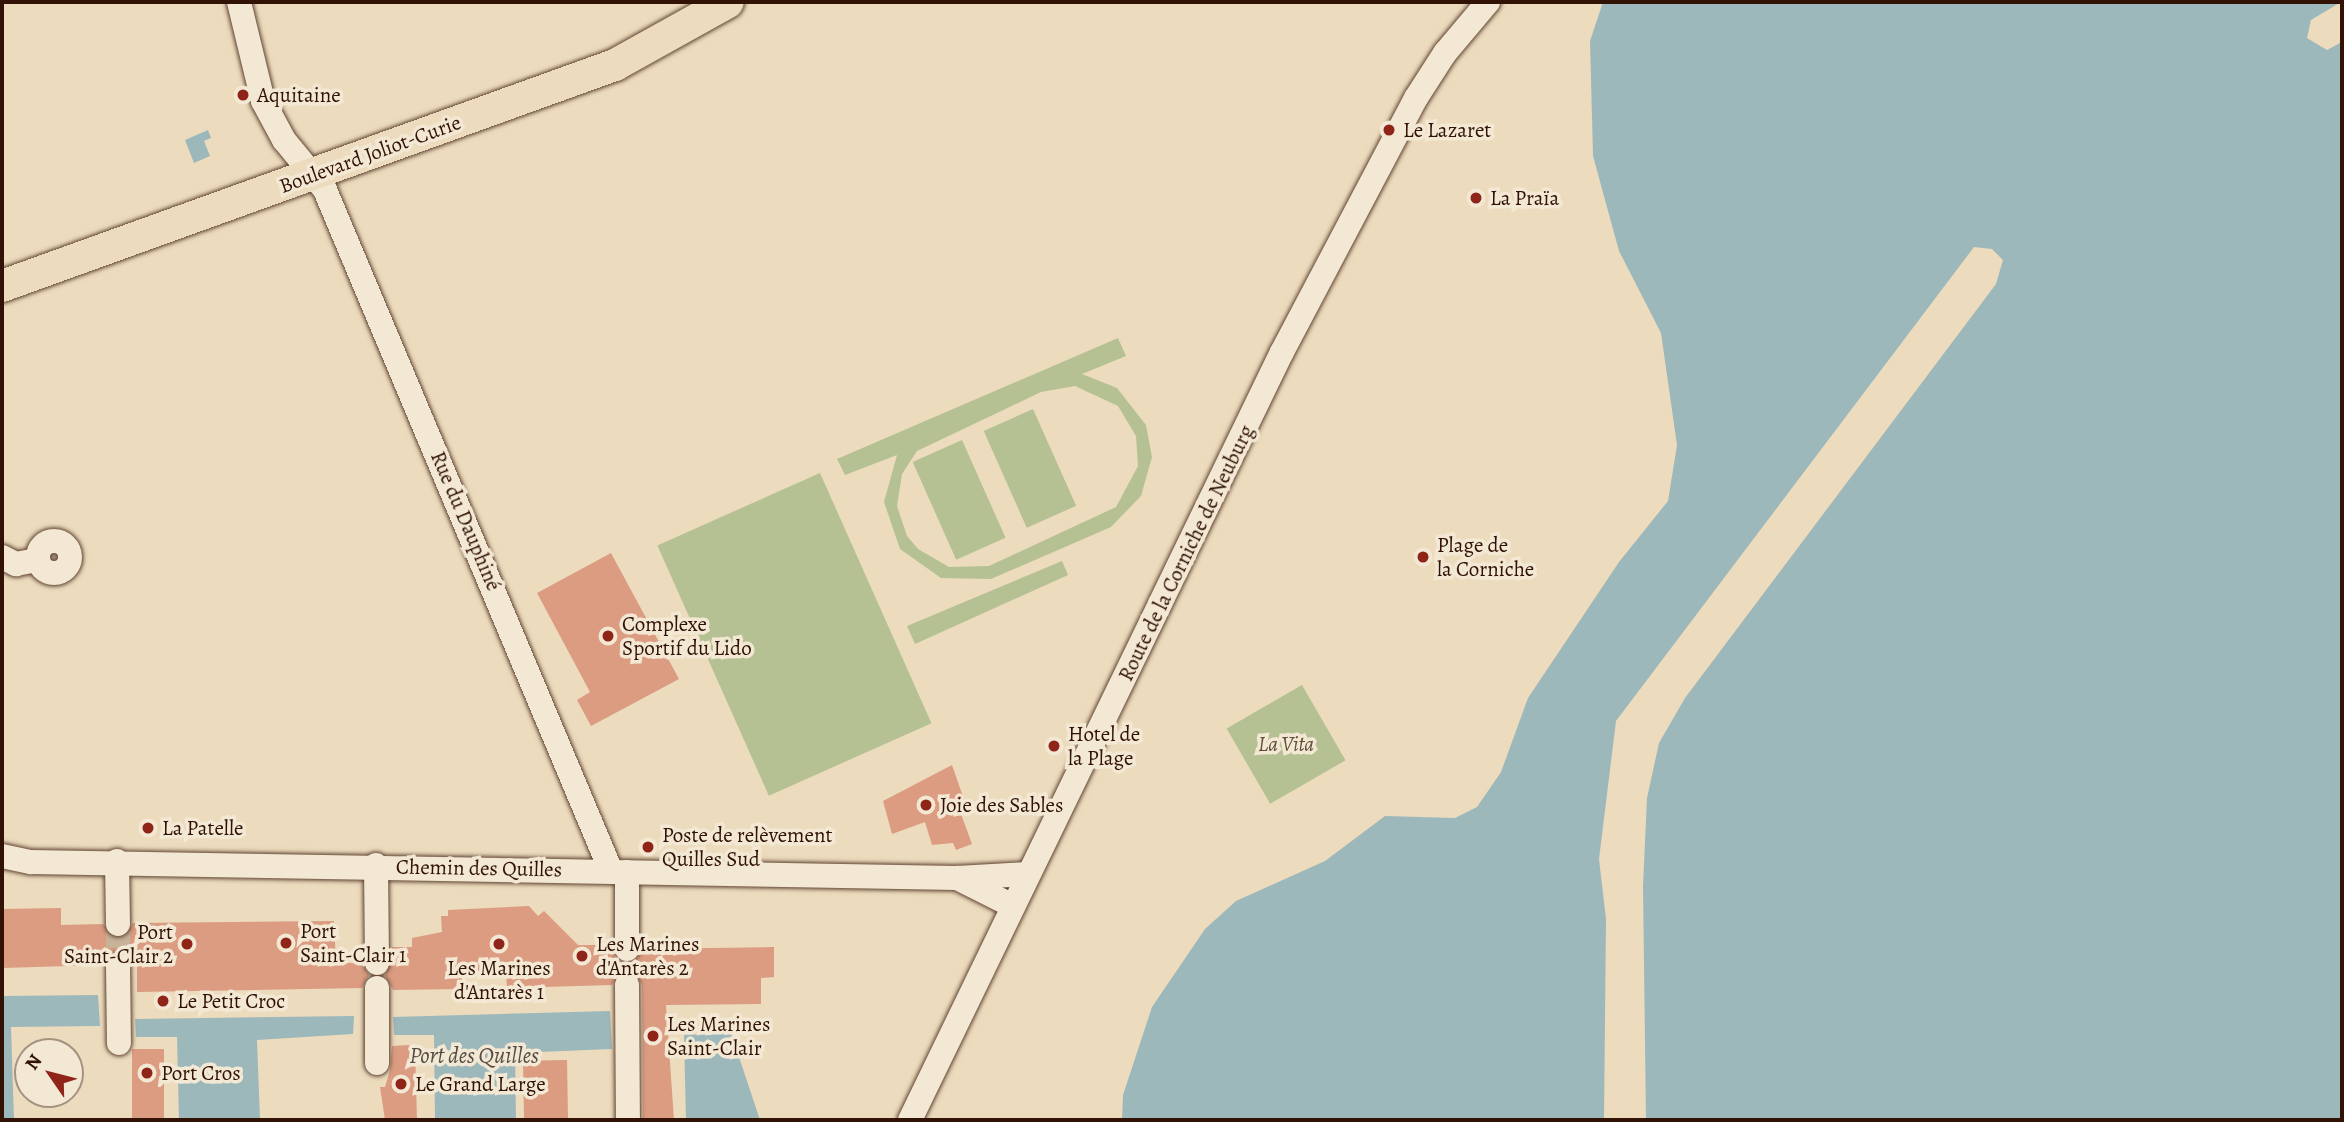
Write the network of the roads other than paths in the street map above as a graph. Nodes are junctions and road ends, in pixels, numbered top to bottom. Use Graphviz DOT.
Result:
graph roads {
  1 [pos="239,2"];
  2 [pos="728,2"];
  3 [pos="1488,2"];
  4 [pos="314,174"];
  5 [pos="2,286"];
  6 [pos="2,557"];
  7 [pos="37,560"];
  8 [pos="2,856"];
  9 [pos="117,861"];
  10 [pos="376,865"];
  11 [pos="619,872"];
  12 [pos="1028,874"];
  13 [pos="957,878"];
  14 [pos="1013,906"];
  15 [pos="118,924"];
  16 [pos="627,949"];
  17 [pos="377,963"];
  18 [pos="118,965"];
  19 [pos="627,985"];
  20 [pos="377,988"];
  21 [pos="119,1043"];
  22 [pos="377,1063"];
  23 [pos="628,1120"];
  24 [pos="910,1120"];
  1 -- 4 [label="street, Rue du Dauphiné"];
  2 -- 4 [label="main road, Boulevard Joliot-Curie"];
  3 -- 12 [label="street, Route de la Corniche de Neuburg"];
  4 -- 5 [label="main road, Boulevard Joliot-Curie"];
  4 -- 11 [label="street, Rue du Dauphiné"];
  6 -- 7 [label="street"];
  8 -- 9 [label="street, Chemin des Quilles"];
  9 -- 10 [label="street, Chemin des Quilles"];
  9 -- 15 [label="street"];
  10 -- 11 [label="street, Chemin des Quilles"];
  10 -- 17 [label="street"];
  11 -- 13 [label="street, Chemin des Quilles"];
  11 -- 16 [label="street"];
  12 -- 13 [label="street, Chemin des Quilles"];
  12 -- 14 [label="street, Route de la Corniche de Neuburg"];
  13 -- 14 [label="street, Chemin des Quilles"];
  14 -- 24 [label="street, Route de la Corniche de Neuburg"];
  18 -- 21 [label="street"];
  19 -- 23 [label="street"];
  20 -- 22 [label="street"];
}
